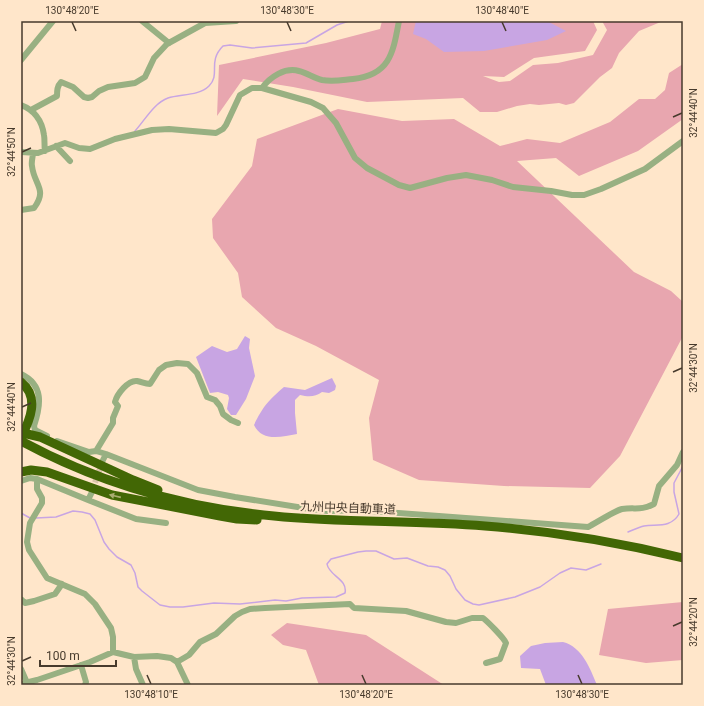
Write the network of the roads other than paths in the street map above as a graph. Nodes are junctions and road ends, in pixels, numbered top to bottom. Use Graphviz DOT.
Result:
graph roads {
  1 [pos="53,21"];
  2 [pos="142,21"];
  3 [pos="236,21"];
  4 [pos="399,21"];
  5 [pos="169,43"];
  6 [pos="21,60"];
  7 [pos="262,88"];
  8 [pos="21,105"];
  9 [pos="30,110"];
  10 [pos="683,141"];
  11 [pos="56,146"];
  12 [pos="45,151"];
  13 [pos="21,152"];
  14 [pos="33,153"];
  15 [pos="70,161"];
  16 [pos="21,210"];
  17 [pos="21,374"];
  18 [pos="21,382"];
  19 [pos="238,422"];
  20 [pos="22,438"];
  21 [pos="21,447"];
  22 [pos="96,451"];
  23 [pos="683,452"];
  24 [pos="106,454"];
  25 [pos="102,462"];
  26 [pos="21,472"];
  27 [pos="38,479"];
  28 [pos="21,482"];
  29 [pos="92,492"];
  30 [pos="88,500"];
  31 [pos="278,521"];
  32 [pos="166,523"];
  33 [pos="24,542"];
  34 [pos="683,558"];
  35 [pos="683,563"];
  36 [pos="62,584"];
  37 [pos="22,600"];
  38 [pos="113,652"];
  39 [pos="134,657"];
  40 [pos="177,662"];
  41 [pos="486,663"];
  42 [pos="81,665"];
  43 [pos="21,669"];
  44 [pos="21,684"];
  45 [pos="28,684"];
  46 [pos="85,685"];
  47 [pos="142,685"];
  48 [pos="188,685"];
  1 -- 6 [label="street"];
  2 -- 5 [label="street"];
  3 -- 5 [label="street"];
  4 -- 7 [label="street"];
  5 -- 9 [label="street"];
  7 -- 10 [label="street"];
  7 -- 11 [label="street"];
  8 -- 9 [label="street"];
  9 -- 12 [label="street"];
  11 -- 12 [label="street"];
  11 -- 15 [label="street"];
  12 -- 14 [label="street"];
  13 -- 14 [label="street"];
  14 -- 16 [label="street"];
  17 -- 22 [label="street"];
  18 -- 20 [label="highway"];
  19 -- 22 [label="street"];
  20 -- 34 [label="highway, 九州中央自動車道"];
  21 -- 31 [label="highway, 九州中央自動車道"];
  22 -- 24 [label="street"];
  23 -- 24 [label="street"];
  24 -- 25 [label="street"];
  31 -- 26 [label="highway, one-way"];
  27 -- 28 [label="street"];
  27 -- 30 [label="street"];
  27 -- 33 [label="street"];
  29 -- 30 [label="street"];
  30 -- 32 [label="street"];
  31 -- 35 [label="highway, 九州中央自動車道"];
  33 -- 36 [label="street"];
  36 -- 37 [label="street"];
  36 -- 38 [label="street"];
  38 -- 39 [label="street"];
  38 -- 42 [label="street"];
  39 -- 40 [label="street"];
  39 -- 47 [label="street"];
  40 -- 41 [label="street"];
  40 -- 48 [label="street"];
  42 -- 45 [label="street"];
  42 -- 46 [label="street"];
  43 -- 45 [label="street"];
  44 -- 45 [label="street"];
}
